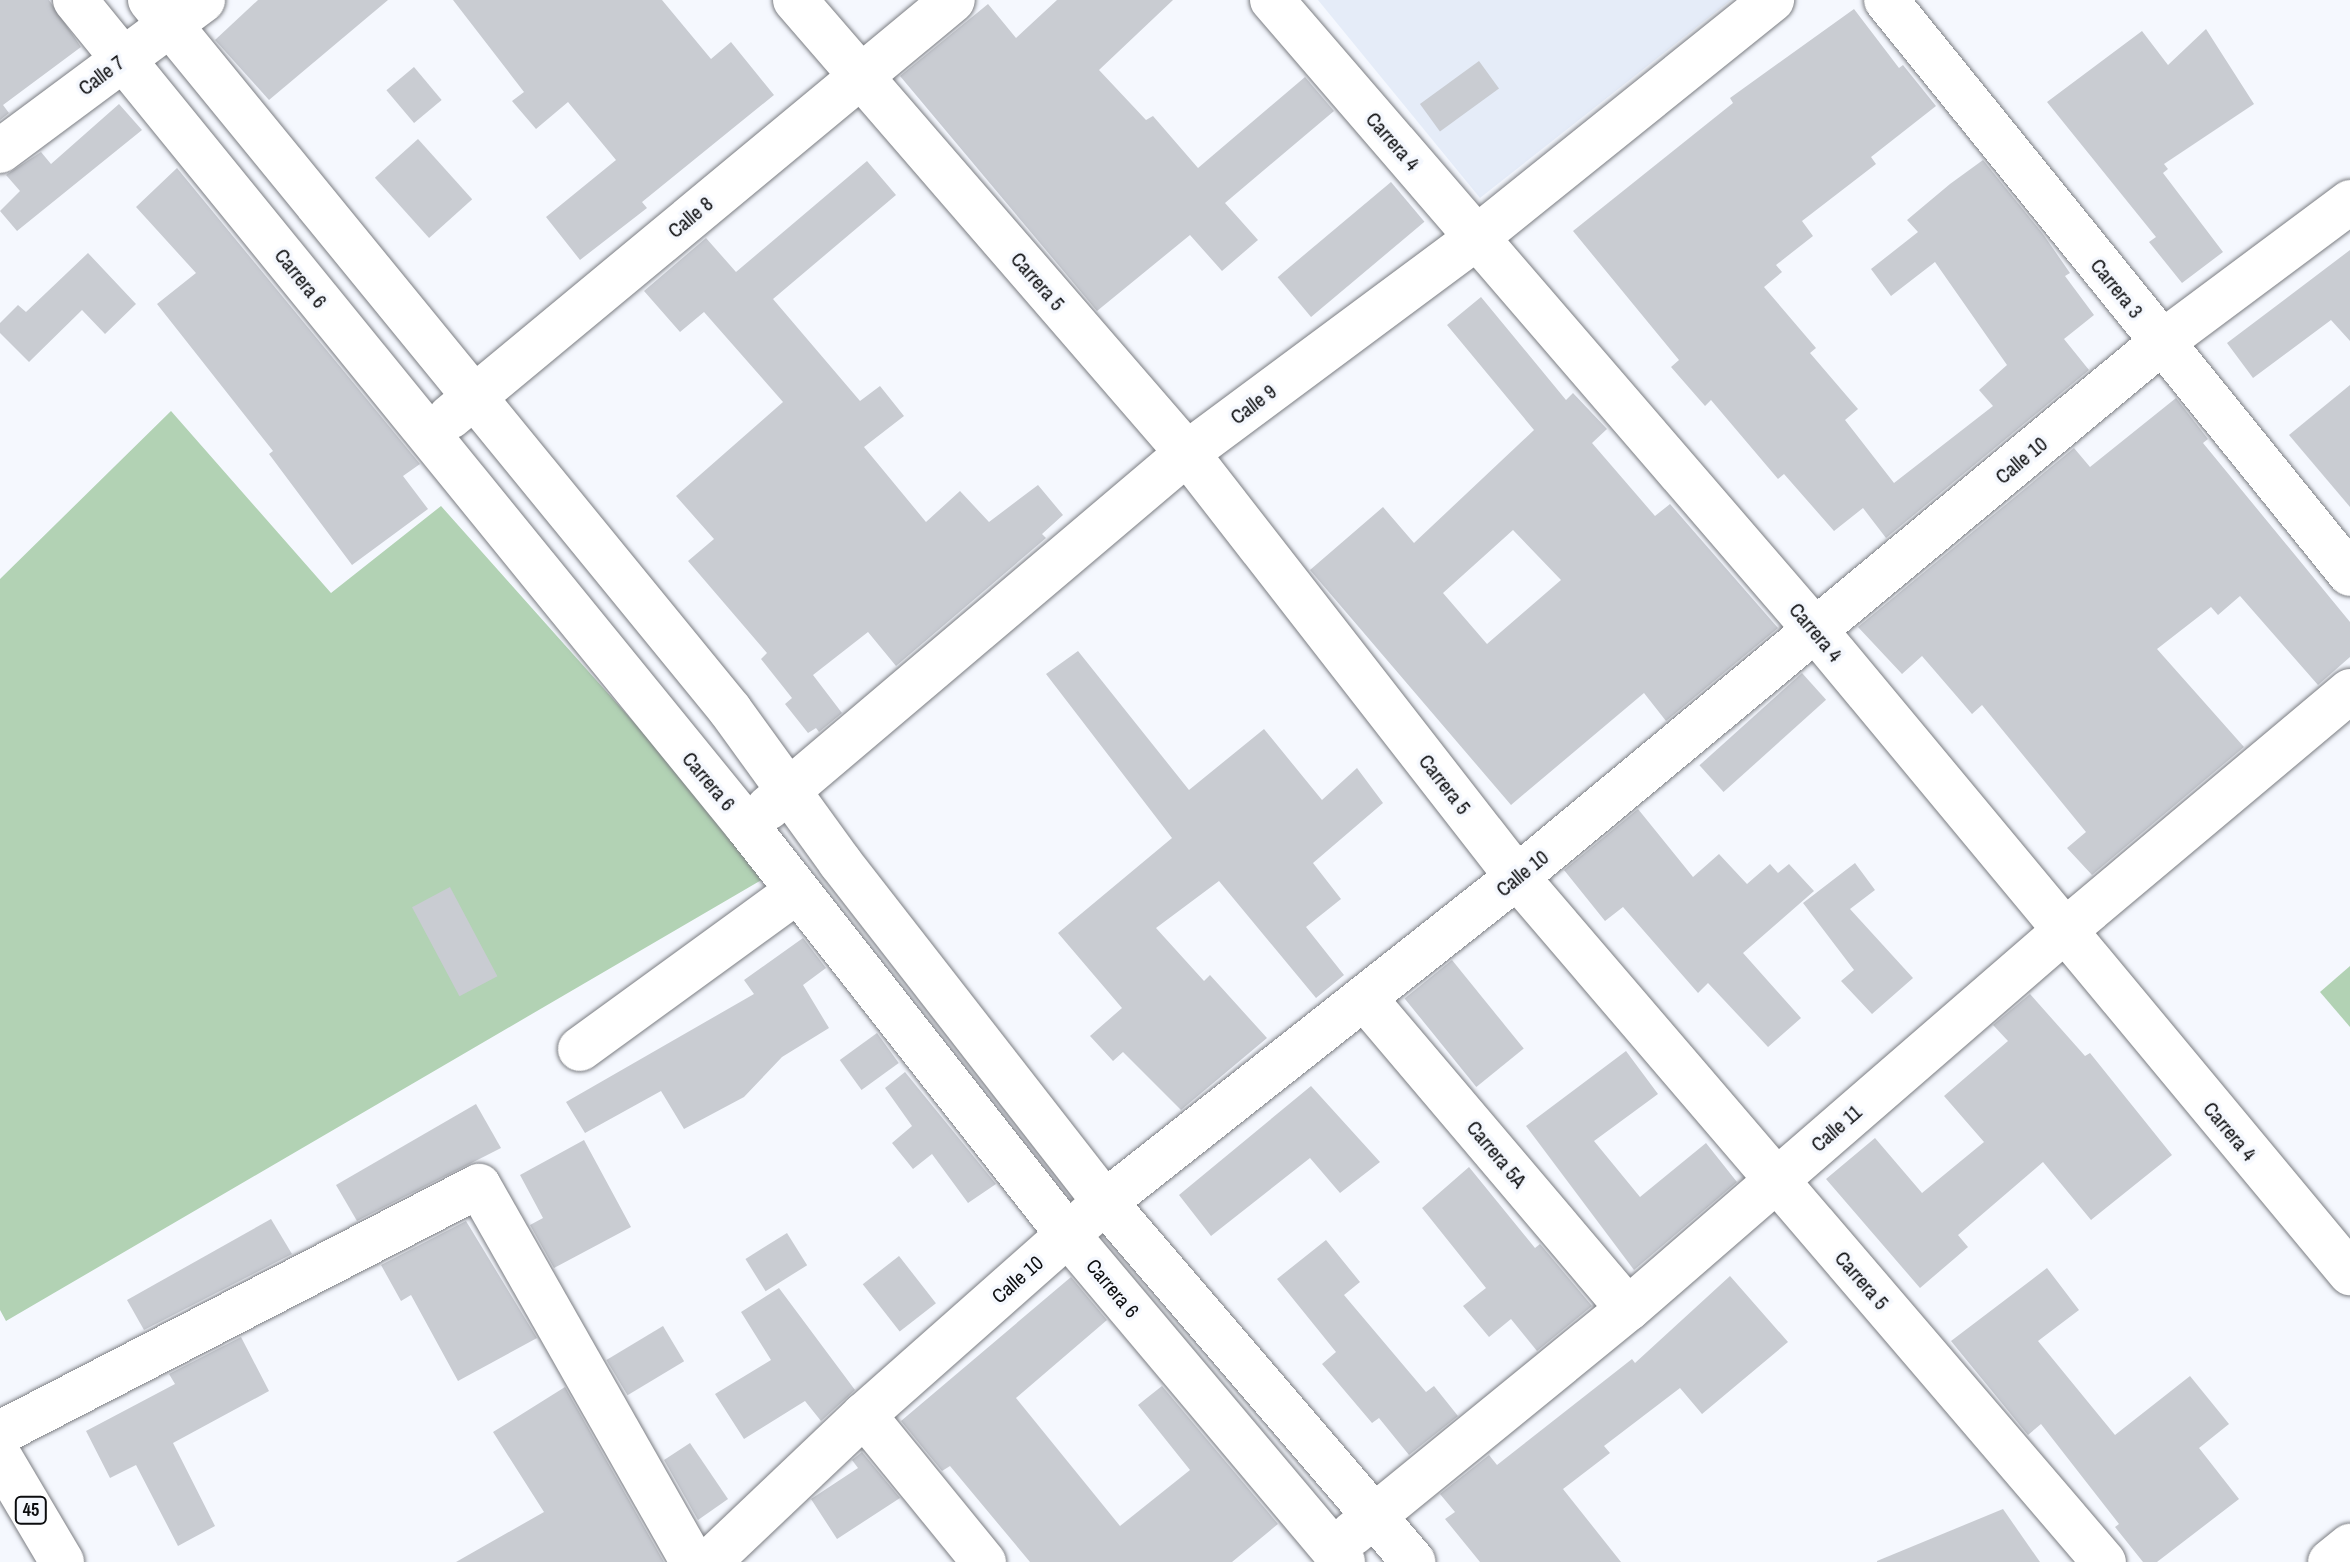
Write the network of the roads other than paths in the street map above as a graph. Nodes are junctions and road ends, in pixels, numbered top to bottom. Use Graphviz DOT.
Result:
graph roads {
  1 [pos="75,0"];
  2 [pos="795,0"];
  3 [pos="953,0"];
  4 [pos="1272,0"];
  5 [pos="1772,0"];
  6 [pos="1886,0"];
  7 [pos="174,8"];
  8 [pos="123,59"];
  9 [pos="861,76"];
  10 [pos="0,151"];
  11 [pos="2350,202"];
  12 [pos="1476,238"];
  13 [pos="2161,343"];
  14 [pos="472,398"];
  15 [pos="428,436"];
  16 [pos="1187,453"];
  17 [pos="2350,574"];
  18 [pos="1817,632"];
  19 [pos="2350,691"];
  20 [pos="789,790"];
  21 [pos="747,826"];
  22 [pos="1517,877"];
  23 [pos="796,892"];
  24 [pos="2063,932"];
  25 [pos="1366,1000"];
  26 [pos="580,1049"];
  27 [pos="1776,1180"];
  28 [pos="1105,1202"];
  29 [pos="1068,1235"];
  30 [pos="2350,1273"];
  31 [pos="1628,1309"];
  32 [pos="864,1415"];
  33 [pos="0,1433"];
  34 [pos="0,1457"];
  35 [pos="1376,1515"];
  36 [pos="2350,1546"];
  37 [pos="1332,1558"];
  38 [pos="62,1562"];
  39 [pos="693,1562"];
  40 [pos="709,1562"];
  41 [pos="984,1562"];
  42 [pos="1414,1562"];
  43 [pos="2104,1562"];
  44 [pos="2330,1562"];
  1 -- 8 [label="street, Carrera 6"];
  2 -- 9 [label="street, Carrera 5"];
  3 -- 9 [label="street, Calle 8"];
  4 -- 12 [label="street, Carrera 4"];
  5 -- 12 [label="street, Calle 9"];
  6 -- 13 [label="street, Carrera 3"];
  7 -- 8 [label="street, Calle 7"];
  7 -- 14 [label="street"];
  8 -- 10 [label="street, Calle 7"];
  8 -- 15 [label="street, Carrera 6"];
  9 -- 14 [label="street, Calle 8"];
  9 -- 16 [label="street, Carrera 5"];
  11 -- 13 [label="street, Calle 10"];
  12 -- 16 [label="street, Calle 9"];
  12 -- 18 [label="street, Carrera 4"];
  13 -- 17 [label="street, Carrera 3"];
  13 -- 18 [label="street, Calle 10"];
  14 -- 15 [label="street, Calle 8"];
  14 -- 20 [label="street"];
  15 -- 21 [label="street, Carrera 6"];
  16 -- 20 [label="street, Calle 9"];
  16 -- 22 [label="street, Carrera 5"];
  18 -- 22 [label="street, Calle 10"];
  18 -- 24 [label="street, Carrera 4"];
  19 -- 24 [label="street, Calle 11"];
  20 -- 21 [label="street, Calle 9"];
  20 -- 28 [label="street"];
  21 -- 23 [label="street, Carrera 6"];
  22 -- 25 [label="street, Calle 10"];
  22 -- 27 [label="street, Carrera 5"];
  23 -- 26 [label="street"];
  23 -- 29 [label="street, Carrera 6"];
  24 -- 27 [label="street, Calle 11"];
  24 -- 30 [label="street, Carrera 4"];
  25 -- 28 [label="street, Calle 10"];
  25 -- 31 [label="street, Carrera 5A"];
  27 -- 31 [label="street, Calle 11"];
  27 -- 43 [label="street, Carrera 5"];
  28 -- 29 [label="street, Calle 10"];
  28 -- 35 [label="street"];
  29 -- 32 [label="street, Calle 10"];
  29 -- 37 [label="street, Carrera 6"];
  31 -- 35 [label="street, Calle 11"];
  32 -- 40 [label="street, Calle 10"];
  32 -- 41 [label="street"];
  33 -- 39 [label="street"];
  34 -- 38 [label="street, 45"];
  35 -- 37 [label="street, Calle 11"];
  35 -- 42 [label="street"];
  36 -- 44 [label="street"];
}
